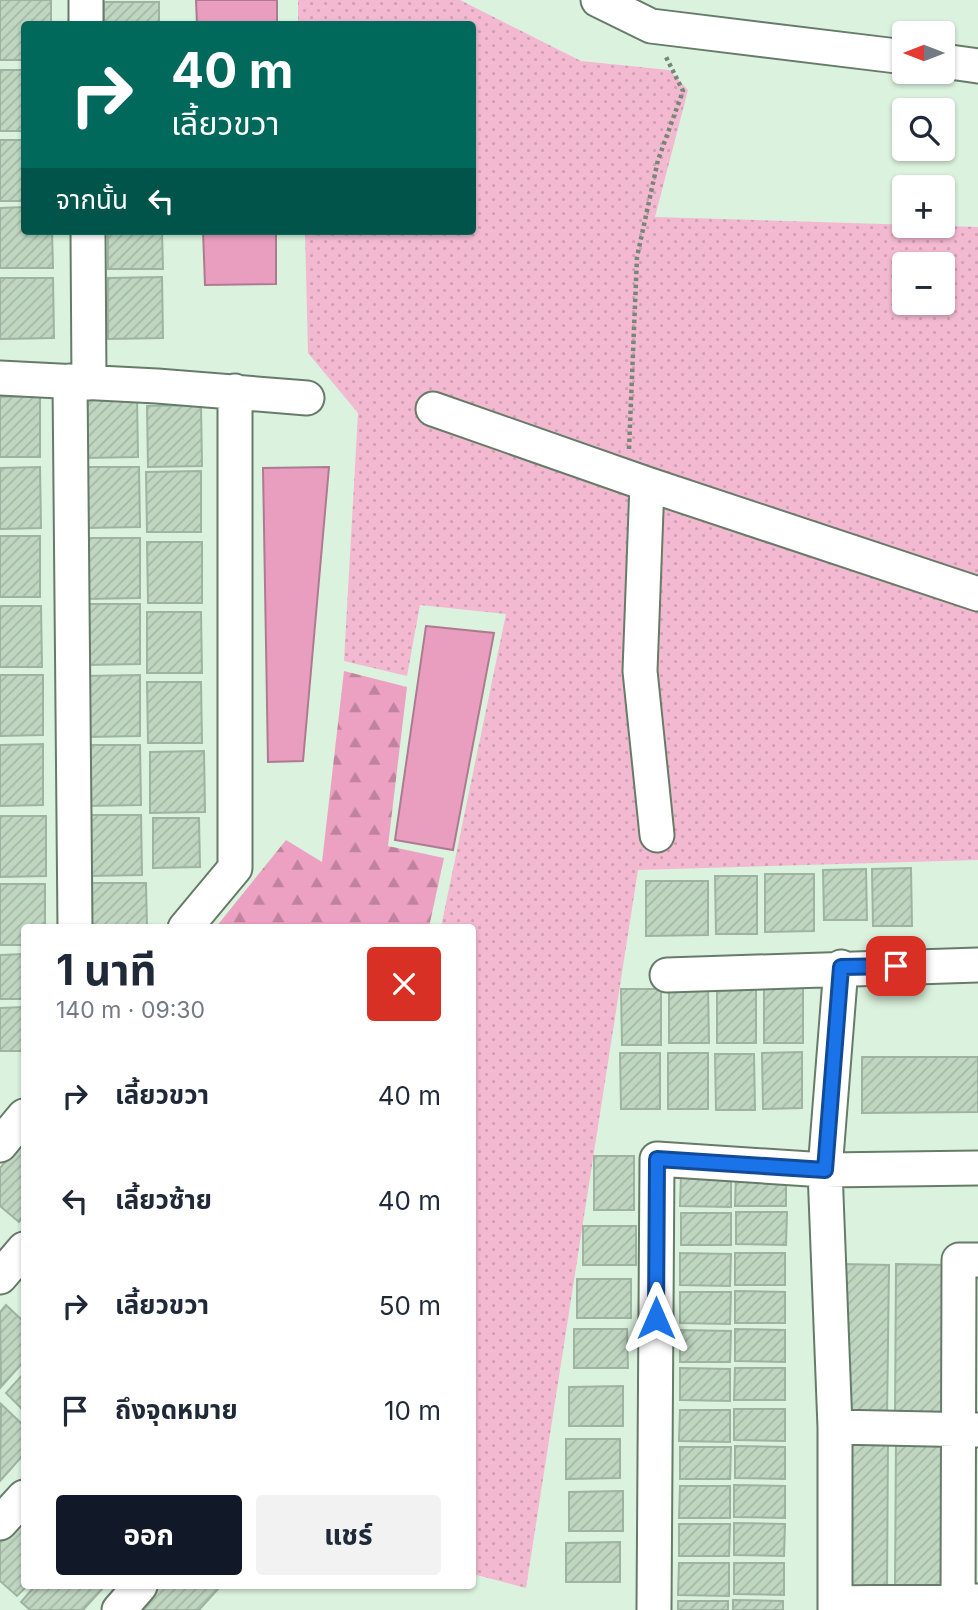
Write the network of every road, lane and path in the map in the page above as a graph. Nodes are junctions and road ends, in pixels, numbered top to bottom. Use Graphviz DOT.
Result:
graph roads {
  1 [pos="86,0"];
  2 [pos="598,0"];
  3 [pos="86,21"];
  4 [pos="652,26"];
  5 [pos="892,55"];
  6 [pos="956,63"];
  7 [pos="978,66"];
  8 [pos="88,235"];
  9 [pos="0,378"];
  10 [pos="80,382"];
  11 [pos="235,391"];
  12 [pos="307,398"];
  13 [pos="433,409"];
  14 [pos="637,481"];
  15 [pos="978,594"];
  16 [pos="657,835"];
  17 [pos="75,924"];
  18 [pos="188,924"];
  19 [pos="978,965"];
  20 [pos="841,967"];
  21 [pos="667,975"];
  22 [pos="21,1120"];
  23 [pos="0,1145"];
  24 [pos="978,1168"];
  25 [pos="825,1170"];
  26 [pos="21,1252"];
  27 [pos="978,1260"];
  28 [pos="0,1277"];
  29 [pos="835,1427"];
  30 [pos="967,1429"];
  31 [pos="21,1500"];
  32 [pos="0,1523"];
  33 [pos="137,1589"];
  34 [pos="965,1604"];
  35 [pos="835,1607"];
  36 [pos="119,1610"];
  37 [pos="654,1610"];
  1 -- 3 [label="street"];
  2 -- 4 [label="street"];
  4 -- 5 [label="street"];
  4 -- 14 [label="path"];
  6 -- 7 [label="street"];
  8 -- 10 [label="street"];
  9 -- 10 [label="street"];
  10 -- 11 [label="street"];
  10 -- 17 [label="street"];
  11 -- 12 [label="street"];
  11 -- 18 [label="street"];
  13 -- 14 [label="street"];
  14 -- 15 [label="street"];
  14 -- 16 [label="street"];
  19 -- 20 [label="street"];
  20 -- 21 [label="street"];
  20 -- 25 [label="street"];
  22 -- 23 [label="street"];
  24 -- 25 [label="street"];
  25 -- 29 [label="street"];
  25 -- 37 [label="street"];
  26 -- 28 [label="street"];
  27 -- 30 [label="street"];
  29 -- 30 [label="street"];
  29 -- 35 [label="street"];
  30 -- 34 [label="street"];
  31 -- 32 [label="street"];
  33 -- 36 [label="street"];
  34 -- 35 [label="street"];
}
